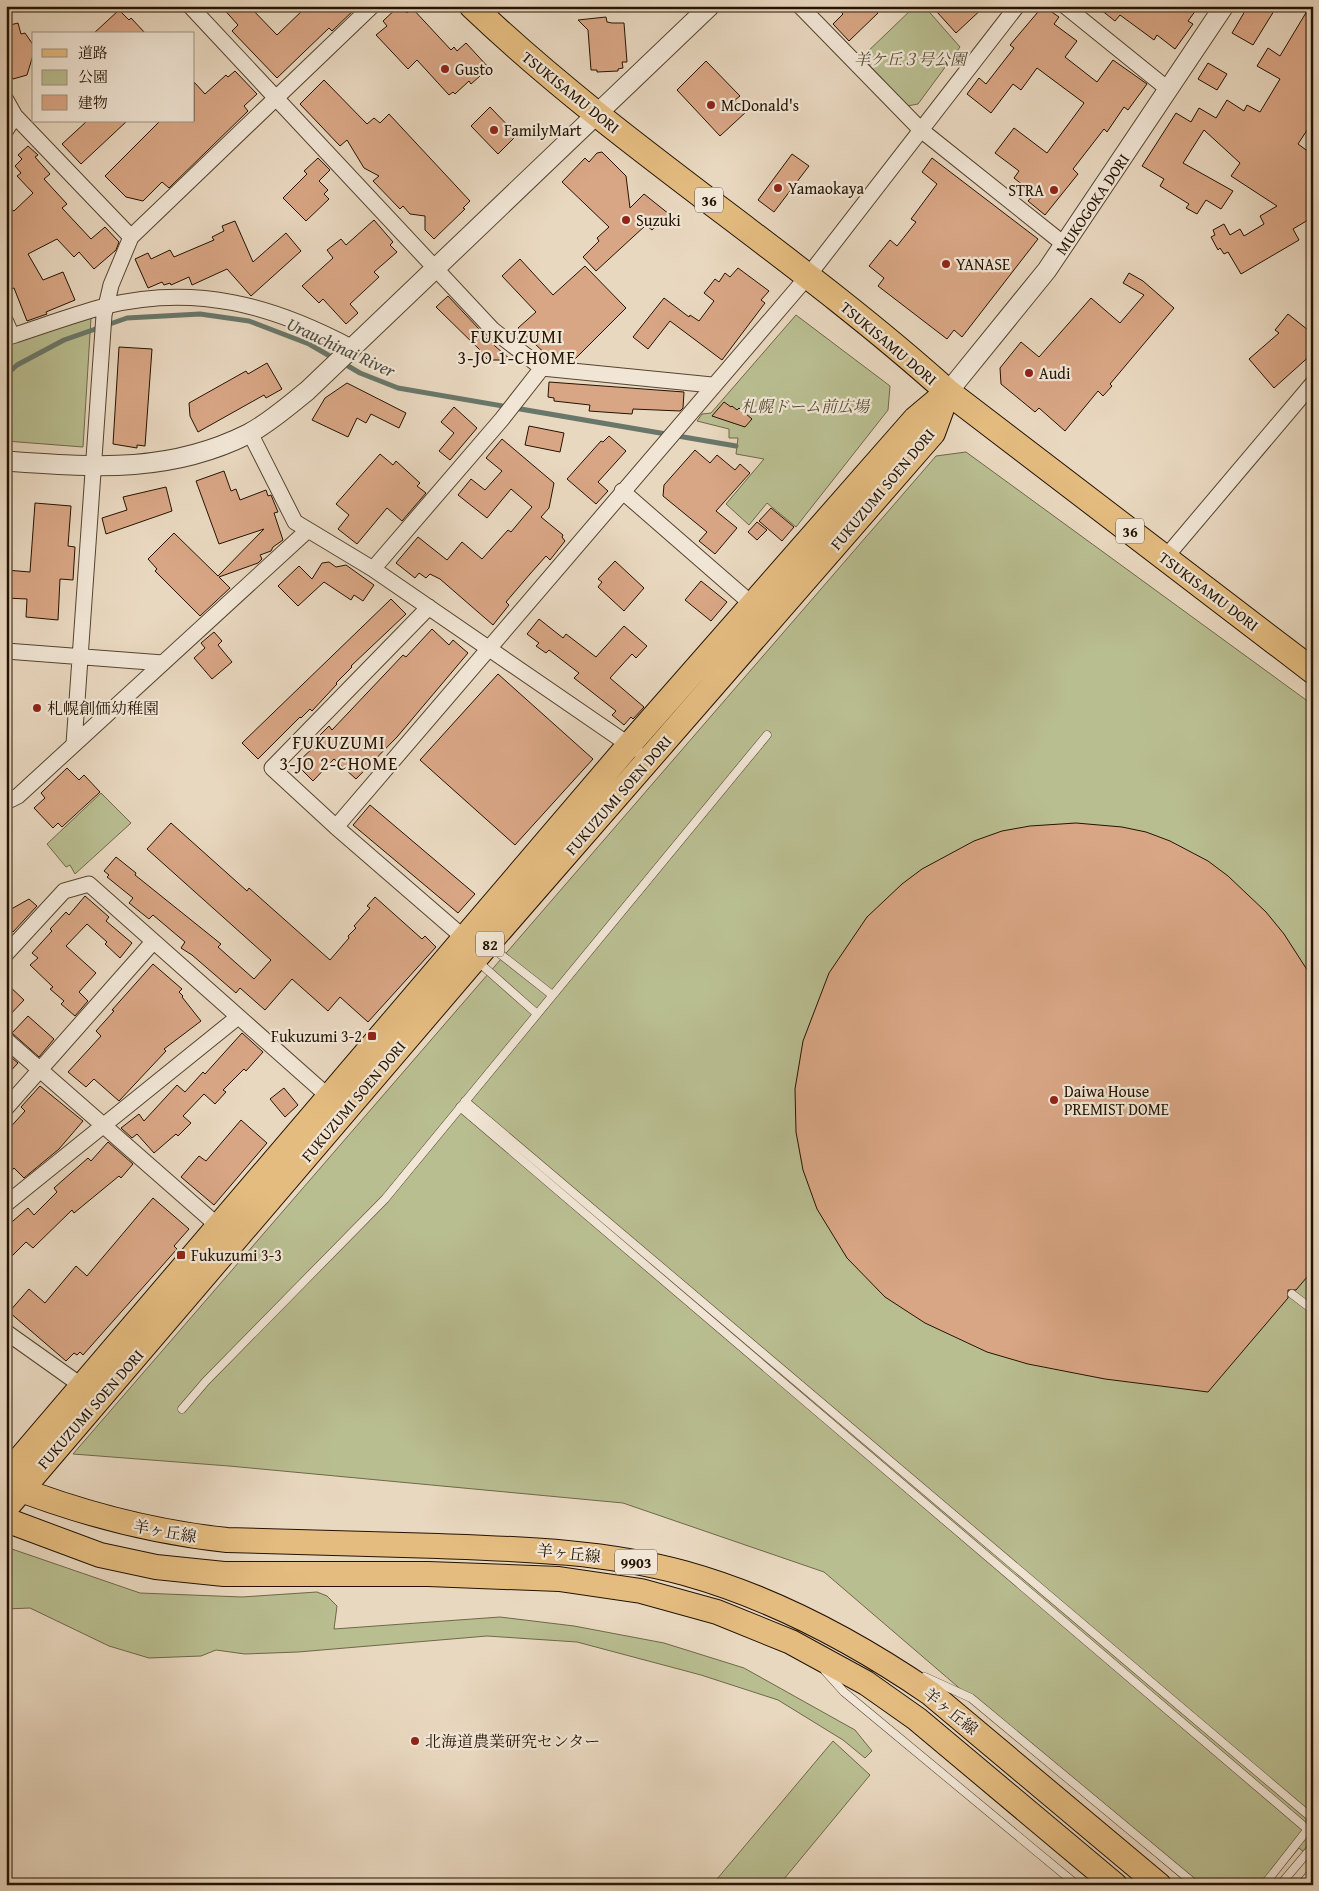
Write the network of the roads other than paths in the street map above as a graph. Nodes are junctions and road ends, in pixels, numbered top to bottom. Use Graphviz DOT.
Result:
graph roads {
  1 [pos="190,6"];
  2 [pos="372,6"];
  3 [pos="472,6"];
  4 [pos="710,6"];
  5 [pos="800,6"];
  6 [pos="1017,6"];
  7 [pos="1065,6"];
  8 [pos="1224,6"];
  9 [pos="1169,90"];
  10 [pos="277,99"];
  11 [pos="6,100"];
  12 [pos="598,113"];
  13 [pos="15,116"];
  14 [pos="6,130"];
  15 [pos="921,130"];
  16 [pos="131,237"];
  17 [pos="1065,245"];
  18 [pos="436,268"];
  19 [pos="808,276"];
  20 [pos="105,311"];
  21 [pos="6,322"];
  22 [pos="347,351"];
  23 [pos="542,368"];
  24 [pos="1313,383"];
  25 [pos="712,385"];
  26 [pos="948,392"];
  27 [pos="250,433"];
  28 [pos="6,461"];
  29 [pos="95,467"];
  30 [pos="622,491"];
  31 [pos="308,530"];
  32 [pos="1165,558"];
  33 [pos="373,569"];
  34 [pos="753,605"];
  35 [pos="429,607"];
  36 [pos="488,648"];
  37 [pos="6,651"];
  38 [pos="81,656"];
  39 [pos="163,663"];
  40 [pos="1313,671"];
  41 [pos="766,735"];
  42 [pos="74,744"];
  43 [pos="629,744"];
  44 [pos="649,759"];
  45 [pos="6,802"];
  46 [pos="336,827"];
  47 [pos="153,942"];
  48 [pos="477,949"];
  49 [pos="6,954"];
  50 [pos="551,994"];
  51 [pos="536,1013"];
  52 [pos="238,1017"];
  53 [pos="6,1040"];
  54 [pos="40,1070"];
  55 [pos="329,1097"];
  56 [pos="462,1104"];
  57 [pos="6,1108"];
  58 [pos="105,1126"];
  59 [pos="6,1204"];
  60 [pos="226,1234"];
  61 [pos="1292,1294"];
  62 [pos="1313,1310"];
  63 [pos="6,1332"];
  64 [pos="82,1386"];
  65 [pos="182,1409"];
  66 [pos="11,1483"];
  67 [pos="6,1508"];
  68 [pos="6,1520"];
  69 [pos="848,1641"];
  70 [pos="804,1648"];
  71 [pos="1312,1818"];
  72 [pos="1310,1832"];
  73 [pos="1313,1846"];
  74 [pos="1312,1873"];
  75 [pos="1077,1885"];
  76 [pos="1115,1885"];
  77 [pos="1158,1885"];
  78 [pos="1196,1885"];
  79 [pos="1264,1885"];
  80 [pos="1280,1885"];
  81 [pos="1301,1885"];
  1 -- 10 [label="street"];
  2 -- 10 [label="street"];
  3 -- 12 [label="highway, TSUKISAMU DORI / 36"];
  4 -- 12 [label="street"];
  5 -- 15 [label="street"];
  6 -- 15 [label="street"];
  7 -- 9 [label="street"];
  8 -- 9 [label="street, MUKOGOKA DORI"];
  9 -- 17 [label="street, MUKOGOKA DORI"];
  10 -- 16 [label="street"];
  10 -- 18 [label="street"];
  11 -- 13 [label="street"];
  12 -- 18 [label="street"];
  12 -- 19 [label="highway, TSUKISAMU DORI / 36"];
  13 -- 14 [label="street"];
  13 -- 16 [label="street"];
  15 -- 17 [label="street"];
  15 -- 19 [label="street"];
  16 -- 20 [label="street"];
  17 -- 26 [label="street, MUKOGOKA DORI"];
  18 -- 22 [label="street"];
  18 -- 23 [label="street"];
  19 -- 25 [label="street"];
  19 -- 26 [label="highway, TSUKISAMU DORI / 36"];
  20 -- 21 [label="street"];
  20 -- 22 [label="street"];
  20 -- 29 [label="street"];
  22 -- 27 [label="street"];
  23 -- 25 [label="street"];
  23 -- 33 [label="street"];
  24 -- 32 [label="street"];
  25 -- 30 [label="street"];
  26 -- 32 [label="highway, TSUKISAMU DORI / 36"];
  26 -- 34 [label="main road, FUKUZUMI SOEN DORI / 82"];
  26 -- 44 [label="main road, FUKUZUMI SOEN DORI / 82"];
  27 -- 29 [label="street"];
  27 -- 31 [label="street"];
  28 -- 29 [label="street"];
  29 -- 38 [label="street"];
  30 -- 34 [label="street"];
  30 -- 36 [label="street"];
  31 -- 33 [label="street"];
  31 -- 39 [label="street"];
  32 -- 40 [label="highway, TSUKISAMU DORI / 36"];
  33 -- 35 [label="street"];
  34 -- 43 [label="main road, FUKUZUMI SOEN DORI / 82"];
  35 -- 36 [label="street"];
  35 -- 46 [label="street"];
  36 -- 43 [label="street"];
  36 -- 46 [label="street"];
  37 -- 38 [label="street"];
  38 -- 39 [label="street"];
  38 -- 42 [label="street"];
  39 -- 42 [label="street"];
  41 -- 50 [label="lane"];
  42 -- 45 [label="street"];
  43 -- 44 [label="street"];
  43 -- 48 [label="main road, FUKUZUMI SOEN DORI / 82"];
  44 -- 48 [label="main road, FUKUZUMI SOEN DORI / 82"];
  46 -- 48 [label="street"];
  47 -- 49 [label="street"];
  47 -- 52 [label="street"];
  47 -- 54 [label="street"];
  48 -- 50 [label="lane"];
  48 -- 51 [label="lane"];
  48 -- 55 [label="main road, FUKUZUMI SOEN DORI / 82"];
  48 -- 60 [label="main road, FUKUZUMI SOEN DORI / 82"];
  50 -- 51 [label="lane"];
  51 -- 56 [label="lane"];
  52 -- 55 [label="street"];
  52 -- 58 [label="street"];
  53 -- 54 [label="street"];
  54 -- 57 [label="street"];
  54 -- 58 [label="street"];
  55 -- 60 [label="main road, FUKUZUMI SOEN DORI / 82"];
  56 -- 65 [label="lane"];
  56 -- 71 [label="lane"];
  56 -- 72 [label="lane"];
  58 -- 59 [label="street"];
  58 -- 60 [label="street"];
  60 -- 64 [label="main road, FUKUZUMI SOEN DORI / 82"];
  60 -- 66 [label="main road, FUKUZUMI SOEN DORI / 82"];
  61 -- 62 [label="lane"];
  63 -- 64 [label="street"];
  64 -- 66 [label="main road, FUKUZUMI SOEN DORI / 82"];
  66 -- 67 [label="main road, FUKUZUMI SOEN DORI / 82"];
  66 -- 69 [label="main road, 羊ヶ丘線 / 9903"];
  68 -- 70 [label="main road, 羊ヶ丘線 / 9903"];
  69 -- 77 [label="main road, 羊ヶ丘線 / 9903"];
  69 -- 78 [label="lane"];
  70 -- 75 [label="lane"];
  70 -- 76 [label="main road, 羊ヶ丘線 / 9903"];
  72 -- 79 [label="lane"];
  73 -- 80 [label="lane"];
  74 -- 81 [label="lane"];
}
